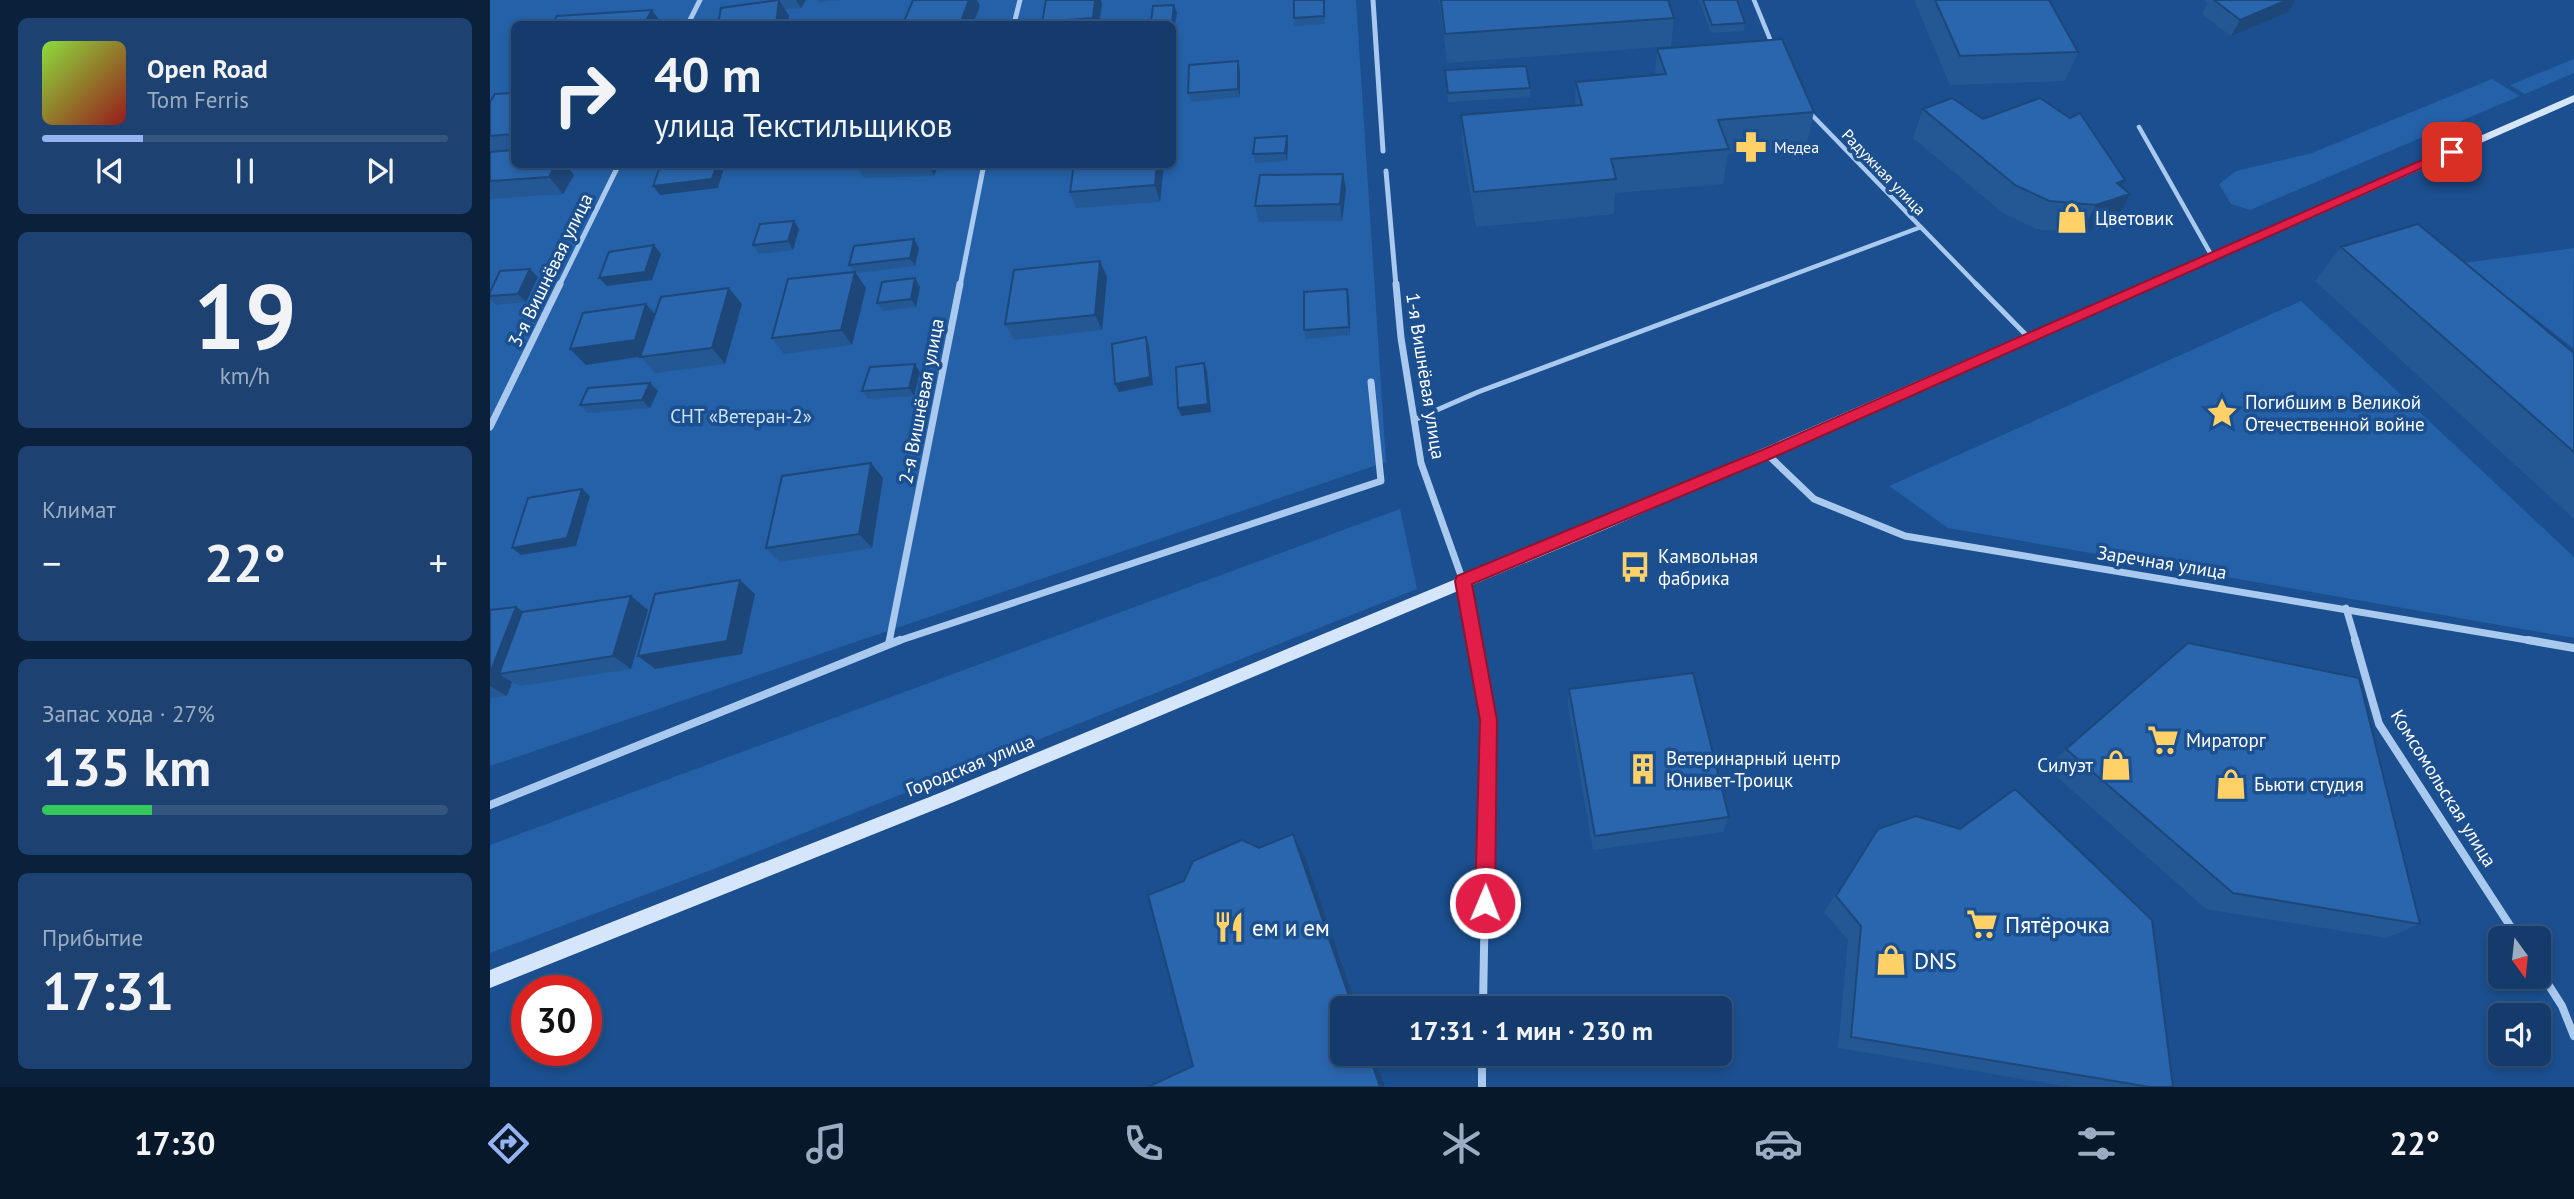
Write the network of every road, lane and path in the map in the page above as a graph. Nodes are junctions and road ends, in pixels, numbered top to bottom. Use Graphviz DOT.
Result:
graph roads {
  1 [pos="700,0"];
  2 [pos="1020,0"];
  3 [pos="1373,0"];
  4 [pos="1754,0"];
  5 [pos="690,21"];
  6 [pos="1015,21"];
  7 [pos="1773,47"];
  8 [pos="2574,98"];
  9 [pos="1806,108"];
  10 [pos="2139,127"];
  11 [pos="1383,151"];
  12 [pos="617,168"];
  13 [pos="983,168"];
  14 [pos="1386,171"];
  15 [pos="1921,227"];
  16 [pos="2213,258"];
  17 [pos="2030,339"];
  18 [pos="1371,382"];
  19 [pos="1414,420"];
  20 [pos="490,427"];
  21 [pos="1767,454"];
  22 [pos="1463,581"];
  23 [pos="2346,608"];
  24 [pos="888,644"];
  25 [pos="2574,648"];
  26 [pos="490,805"];
  27 [pos="2510,926"];
  28 [pos="490,979"];
  29 [pos="2551,989"];
  30 [pos="1483,996"];
  31 [pos="2574,1036"];
  32 [pos="1482,1066"];
  33 [pos="1482,1087"];
  1 -- 5 [label="street"];
  2 -- 6 [label="street"];
  3 -- 11 [label="street"];
  4 -- 7 [label="lane"];
  8 -- 16 [label="main road, Городская улица"];
  9 -- 15 [label="lane, Радужная улица"];
  10 -- 16 [label="lane"];
  12 -- 20 [label="street, 3-я Вишнёвая улица"];
  13 -- 24 [label="street, 2-я Вишнёвая улица"];
  14 -- 19 [label="street, 1-я Вишнёвая улица"];
  15 -- 17 [label="lane, Радужная улица"];
  15 -- 19 [label="lane"];
  16 -- 17 [label="main road, Городская улица"];
  17 -- 21 [label="main road, Городская улица"];
  18 -- 24 [label="street"];
  19 -- 22 [label="street, 1-я Вишнёвая улица"];
  21 -- 22 [label="main road, Городская улица"];
  21 -- 23 [label="street, Заречная улица"];
  22 -- 28 [label="main road, Городская улица"];
  22 -- 30 [label="street, 1-я Вишнёвая улица"];
  23 -- 25 [label="street, Заречная улица"];
  23 -- 27 [label="street, Комсомольская улица"];
  24 -- 26 [label="street"];
  29 -- 31 [label="street"];
  32 -- 33 [label="street"];
}
